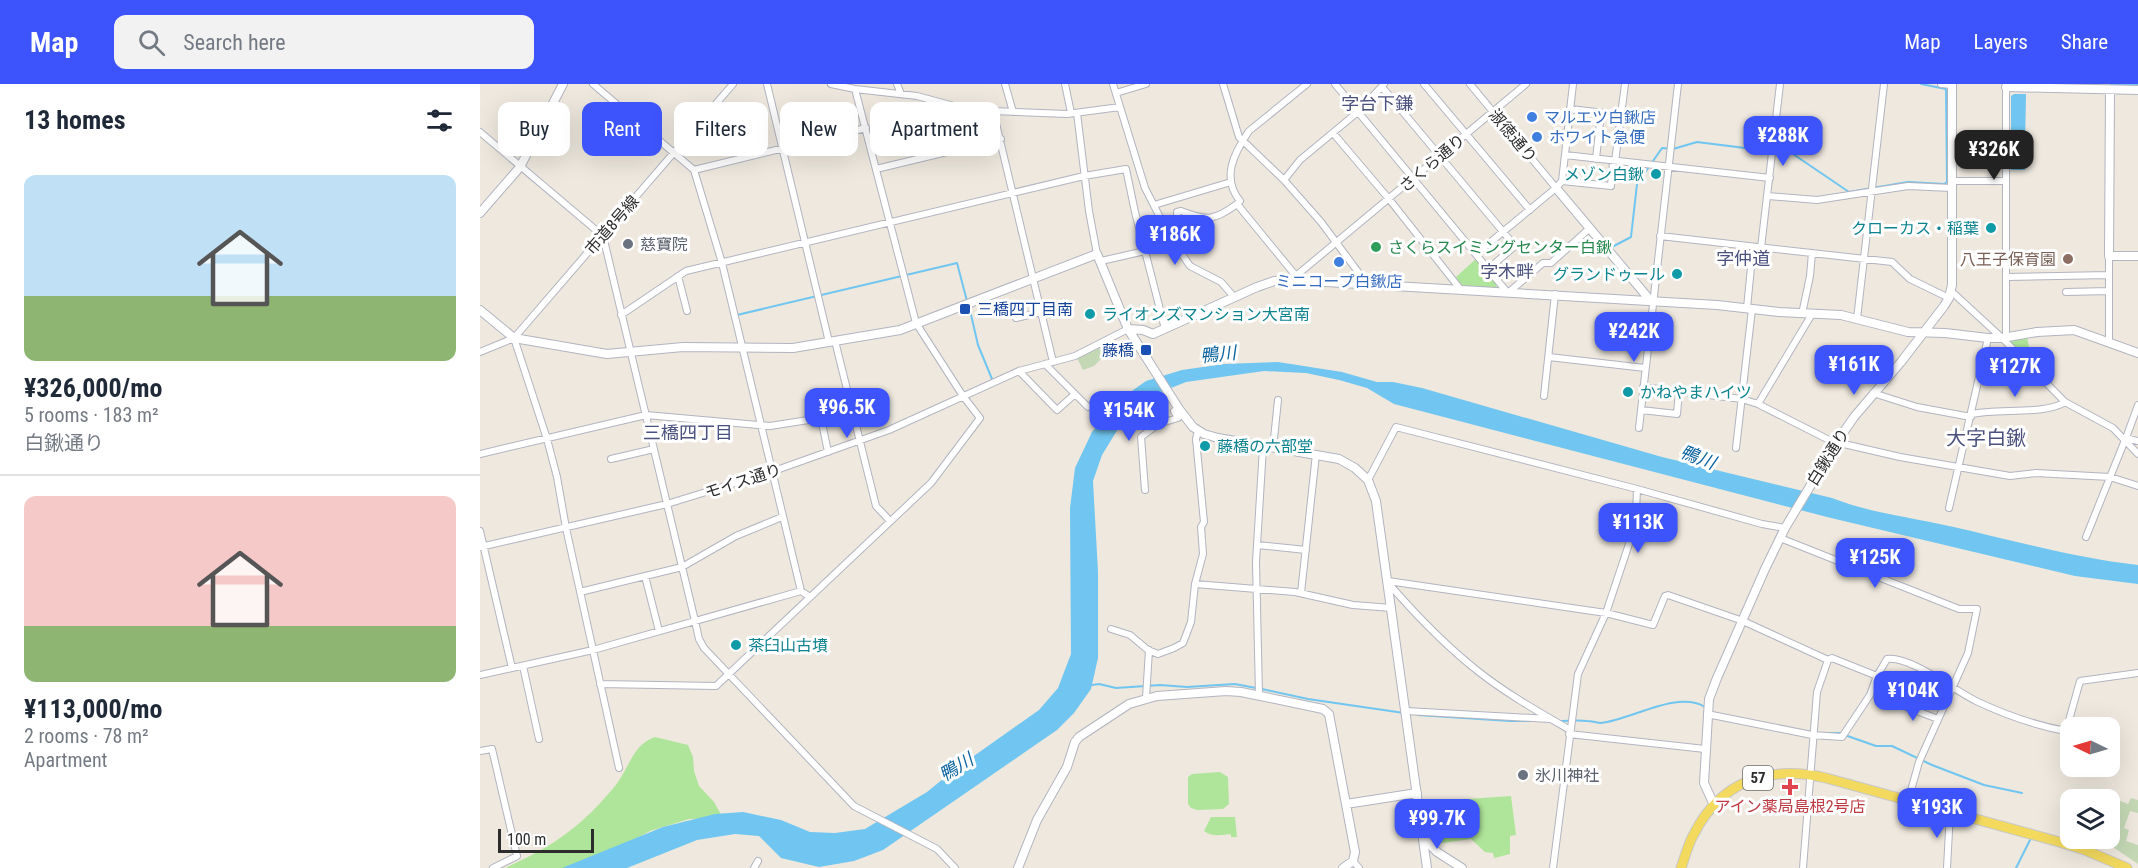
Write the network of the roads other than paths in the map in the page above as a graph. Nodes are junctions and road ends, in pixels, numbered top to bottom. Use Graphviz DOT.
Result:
graph roads {
  1 [pos="562,84"];
  2 [pos="593,84"];
  3 [pos="733,84"];
  4 [pos="767,84"];
  5 [pos="831,84"];
  6 [pos="897,84"];
  7 [pos="1005,84"];
  8 [pos="1065,84"];
  9 [pos="1113,84"];
  10 [pos="1146,84"];
  11 [pos="1223,84"];
  12 [pos="1307,84"];
  13 [pos="1335,84"];
  14 [pos="1424,84"];
  15 [pos="1471,84"];
  16 [pos="1526,84"];
  17 [pos="1573,84"];
  18 [pos="1625,84"];
  19 [pos="1678,84"];
  20 [pos="1780,84"];
  21 [pos="1884,84"];
  22 [pos="1941,84"];
  23 [pos="1383,85"];
  24 [pos="1952,85"];
  25 [pos="2006,85"];
  26 [pos="2110,87"];
  27 [pos="855,89"];
  28 [pos="2138,90"];
  29 [pos="1116,93"];
  30 [pos="901,94"];
  31 [pos="718,102"];
  32 [pos="942,102"];
  33 [pos="1120,107"];
  34 [pos="1570,109"];
  35 [pos="1000,111"];
  36 [pos="1359,111"];
  37 [pos="1013,112"];
  38 [pos="1493,112"];
  39 [pos="1074,113"];
  40 [pos="1602,113"];
  41 [pos="1621,115"];
  42 [pos="866,128"];
  43 [pos="858,130"];
  44 [pos="480,132"];
  45 [pos="1333,133"];
  46 [pos="1466,134"];
  47 [pos="780,135"];
  48 [pos="1000,136"];
  49 [pos="1775,137"];
  50 [pos="1001,139"];
  51 [pos="1242,141"];
  52 [pos="780,148"];
  53 [pos="1811,152"];
  54 [pos="1952,152"];
  55 [pos="2005,152"];
  56 [pos="674,153"];
  57 [pos="1565,155"];
  58 [pos="678,156"];
  59 [pos="785,156"];
  60 [pos="1440,156"];
  61 [pos="1596,159"];
  62 [pos="1614,162"];
  63 [pos="520,167"];
  64 [pos="1668,167"];
  65 [pos="876,169"];
  66 [pos="694,170"];
  67 [pos="1084,176"];
  68 [pos="1414,178"];
  69 [pos="1770,178"];
  70 [pos="1284,180"];
  71 [pos="1562,181"];
  72 [pos="2006,181"];
  73 [pos="1231,182"];
  74 [pos="1951,184"];
  75 [pos="1556,188"];
  76 [pos="1871,192"];
  77 [pos="1013,194"];
  78 [pos="1768,196"];
  79 [pos="1389,199"];
  80 [pos="1237,204"];
  81 [pos="1154,205"];
  82 [pos="1530,210"];
  83 [pos="480,213"];
  84 [pos="890,223"];
  85 [pos="1590,228"];
  86 [pos="1503,231"];
  87 [pos="603,236"];
  88 [pos="1660,236"];
  89 [pos="806,242"];
  90 [pos="1337,242"];
  91 [pos="1176,246"];
  92 [pos="1753,247"];
  93 [pos="1761,248"];
  94 [pos="1144,251"];
  95 [pos="1812,253"];
  96 [pos="1476,254"];
  97 [pos="2109,256"];
  98 [pos="2138,256"];
  99 [pos="1099,258"];
  100 [pos="1863,259"];
  101 [pos="722,262"];
  102 [pos="1488,269"];
  103 [pos="2109,275"];
  104 [pos="678,276"];
  105 [pos="2006,277"];
  106 [pos="1294,278"];
  107 [pos="1034,279"];
  108 [pos="1367,284"];
  109 [pos="1461,290"];
  110 [pos="2109,291"];
  111 [pos="1508,292"];
  112 [pos="2066,292"];
  113 [pos="1556,294"];
  114 [pos="1950,295"];
  115 [pos="1234,297"];
  116 [pos="1651,300"];
  117 [pos="1749,308"];
  118 [pos="480,310"];
  119 [pos="687,311"];
  120 [pos="1041,312"];
  121 [pos="1802,314"];
  122 [pos="1812,314"];
  123 [pos="621,315"];
  124 [pos="1016,318"];
  125 [pos="1857,319"];
  126 [pos="916,324"];
  127 [pos="1165,328"];
  128 [pos="1128,329"];
  129 [pos="1924,333"];
  130 [pos="514,338"];
  131 [pos="1988,338"];
  132 [pos="2004,338"];
  133 [pos="832,341"];
  134 [pos="2109,341"];
  135 [pos="742,348"];
  136 [pos="480,351"];
  137 [pos="631,352"];
  138 [pos="2138,353"];
  139 [pos="1549,357"];
  140 [pos="1049,363"];
  141 [pos="1645,368"];
  142 [pos="1019,371"];
  143 [pos="1643,387"];
  144 [pos="1679,391"];
  145 [pos="1873,393"];
  146 [pos="1075,394"];
  147 [pos="963,396"];
  148 [pos="1544,396"];
  149 [pos="1742,399"];
  150 [pos="1278,400"];
  151 [pos="2066,402"];
  152 [pos="1758,404"];
  153 [pos="2138,405"];
  154 [pos="1088,407"];
  155 [pos="1176,408"];
  156 [pos="1641,410"];
  157 [pos="646,415"];
  158 [pos="1972,416"];
  159 [pos="760,426"];
  160 [pos="1639,428"];
  161 [pos="1198,431"];
  162 [pos="547,439"];
  163 [pos="2126,439"];
  164 [pos="860,440"];
  165 [pos="2138,441"];
  166 [pos="1836,443"];
  167 [pos="1263,447"];
  168 [pos="1273,448"];
  169 [pos="1736,448"];
  170 [pos="654,449"];
  171 [pos="828,452"];
  172 [pos="480,454"];
  173 [pos="1316,454"];
  174 [pos="2138,454"];
  175 [pos="611,459"];
  176 [pos="1959,468"];
  177 [pos="771,472"];
  178 [pos="2110,477"];
  179 [pos="1368,480"];
  180 [pos="2138,486"];
  181 [pos="1637,489"];
  182 [pos="1145,490"];
  183 [pos="667,504"];
  184 [pos="1949,508"];
  185 [pos="782,517"];
  186 [pos="890,520"];
  187 [pos="1786,527"];
  188 [pos="566,528"];
  189 [pos="480,531"];
  190 [pos="2086,537"];
  191 [pos="1780,538"];
  192 [pos="1257,545"];
  193 [pos="482,547"];
  194 [pos="1306,550"];
  195 [pos="682,567"];
  196 [pos="645,576"];
  197 [pos="1388,583"];
  198 [pos="1195,584"];
  199 [pos="1256,588"];
  200 [pos="801,591"];
  201 [pos="580,592"];
  202 [pos="1301,593"];
  203 [pos="810,597"];
  204 [pos="1392,608"];
  205 [pos="1606,613"];
  206 [pos="694,621"];
  207 [pos="1743,621"];
  208 [pos="1111,629"];
  209 [pos="659,631"];
  210 [pos="592,650"];
  211 [pos="1149,651"];
  212 [pos="1828,660"];
  213 [pos="523,666"];
  214 [pos="512,668"];
  215 [pos="2138,673"];
  216 [pos="728,674"];
  217 [pos="480,675"];
  218 [pos="1877,676"];
  219 [pos="600,684"];
  220 [pos="1952,687"];
  221 [pos="1259,695"];
  222 [pos="1146,698"];
  223 [pos="1896,703"];
  224 [pos="1707,710"];
  225 [pos="1406,711"];
  226 [pos="1550,719"];
  227 [pos="1938,719"];
  228 [pos="1569,732"];
  229 [pos="1812,735"];
  230 [pos="540,739"];
  231 [pos="1705,749"];
  232 [pos="480,751"];
  233 [pos="619,768"];
  234 [pos="1810,775"];
  235 [pos="1417,793"];
  236 [pos="1908,801"];
  237 [pos="1346,804"];
  238 [pos="1713,805"];
  239 [pos="1950,812"];
  240 [pos="1422,835"];
  241 [pos="758,861"];
  242 [pos="1353,861"];
  243 [pos="493,868"];
  244 [pos="754,868"];
  245 [pos="955,868"];
  246 [pos="1017,868"];
  247 [pos="1343,868"];
  248 [pos="1359,868"];
  249 [pos="1427,868"];
  250 [pos="1462,868"];
  251 [pos="1553,868"];
  252 [pos="1681,868"];
  253 [pos="1803,868"];
  254 [pos="1947,868"];
  255 [pos="2127,868"];
  1 -- 63 [label="street"];
  2 -- 56 [label="street"];
  3 -- 31 [label="street, 市道8号線"];
  4 -- 47 [label="street"];
  5 -- 27 [label="street"];
  6 -- 30 [label="street"];
  7 -- 37 [label="street"];
  8 -- 39 [label="street"];
  9 -- 29 [label="street"];
  10 -- 29 [label="street"];
  11 -- 51 [label="street"];
  12 -- 51 [label="street"];
  13 -- 36 [label="street"];
  14 -- 46 [label="street"];
  15 -- 38 [label="street, 淑徳通り"];
  16 -- 38 [label="street, さくら通り"];
  17 -- 34 [label="street"];
  18 -- 41 [label="street"];
  19 -- 64 [label="street"];
  20 -- 49 [label="street"];
  21 -- 76 [label="street"];
  22 -- 24 [label="street"];
  23 -- 36 [label="street"];
  23 -- 60 [label="street"];
  24 -- 54 [label="street"];
  25 -- 26 [label="street"];
  25 -- 55 [label="street"];
  26 -- 28 [label="street"];
  26 -- 97 [label="street"];
  27 -- 30 [label="street"];
  27 -- 42 [label="street"];
  29 -- 33 [label="street"];
  30 -- 32 [label="street"];
  33 -- 39 [label="street"];
  33 -- 81 [label="street"];
  34 -- 40 [label="street"];
  34 -- 57 [label="street"];
  35 -- 37 [label="street"];
  36 -- 45 [label="street"];
  36 -- 68 [label="street"];
  37 -- 39 [label="street"];
  38 -- 46 [label="street, さくら通り"];
  38 -- 75 [label="street, 淑徳通り"];
  39 -- 67 [label="street"];
  40 -- 41 [label="street"];
  40 -- 61 [label="street"];
  41 -- 62 [label="street"];
  42 -- 43 [label="street"];
  42 -- 65 [label="street"];
  44 -- 63 [label="street"];
  45 -- 70 [label="street"];
  45 -- 79 [label="street"];
  46 -- 60 [label="street, さくら通り"];
  46 -- 82 [label="street"];
  48 -- 50 [label="street"];
  49 -- 53 [label="street"];
  49 -- 69 [label="street"];
  50 -- 65 [label="street"];
  50 -- 77 [label="street"];
  51 -- 70 [label="street"];
  51 -- 73 [label="street"];
  52 -- 66 [label="street"];
  54 -- 55 [label="street"];
  54 -- 74 [label="street"];
  55 -- 72 [label="street"];
  56 -- 87 [label="street, 市道8号線"];
  57 -- 61 [label="street"];
  57 -- 71 [label="street"];
  58 -- 66 [label="street"];
  59 -- 89 [label="street"];
  60 -- 68 [label="street, さくら通り"];
  60 -- 86 [label="street"];
  61 -- 62 [label="street"];
  62 -- 64 [label="street"];
  62 -- 71 [label="street"];
  63 -- 83 [label="street"];
  63 -- 87 [label="street"];
  64 -- 69 [label="street"];
  64 -- 88 [label="street"];
  65 -- 84 [label="street"];
  66 -- 101 [label="street"];
  67 -- 77 [label="street"];
  67 -- 94 [label="street"];
  67 -- 99 [label="street"];
  68 -- 79 [label="street, さくら通り"];
  68 -- 96 [label="street"];
  69 -- 78 [label="street"];
  70 -- 90 [label="street"];
  71 -- 75 [label="street"];
  72 -- 74 [label="street"];
  72 -- 105 [label="street"];
  73 -- 80 [label="street"];
  73 -- 81 [label="street"];
  74 -- 76 [label="street"];
  74 -- 114 [label="street"];
  75 -- 82 [label="street"];
  75 -- 85 [label="street"];
  76 -- 78 [label="street"];
  76 -- 100 [label="street"];
  77 -- 84 [label="street"];
  77 -- 107 [label="street"];
  78 -- 93 [label="street"];
  79 -- 90 [label="street, さくら通り"];
  79 -- 109 [label="street"];
  80 -- 91 [label="street"];
  80 -- 106 [label="street"];
  81 -- 91 [label="street"];
  82 -- 86 [label="street"];
  84 -- 89 [label="street"];
  84 -- 126 [label="street"];
  85 -- 111 [label="street"];
  85 -- 116 [label="street"];
  86 -- 96 [label="street"];
  86 -- 102 [label="street"];
  87 -- 123 [label="street"];
  87 -- 130 [label="street, 市道8号線"];
  88 -- 92 [label="street"];
  88 -- 116 [label="street"];
  89 -- 101 [label="street"];
  89 -- 133 [label="street"];
  90 -- 106 [label="street, さくら通り"];
  90 -- 108 [label="street"];
  91 -- 115 [label="street"];
  92 -- 93 [label="street"];
  92 -- 117 [label="street"];
  93 -- 95 [label="street"];
  94 -- 99 [label="street"];
  94 -- 127 [label="street"];
  95 -- 100 [label="street"];
  95 -- 121 [label="street"];
  96 -- 102 [label="street"];
  97 -- 98 [label="street"];
  97 -- 103 [label="street"];
  99 -- 107 [label="street"];
  99 -- 128 [label="street"];
  100 -- 114 [label="street"];
  100 -- 125 [label="street"];
  101 -- 104 [label="street"];
  101 -- 135 [label="street"];
  102 -- 111 [label="street"];
  103 -- 105 [label="street"];
  103 -- 110 [label="street"];
  104 -- 119 [label="street"];
  104 -- 123 [label="street"];
  105 -- 132 [label="street"];
  106 -- 108 [label="street"];
  106 -- 115 [label="street"];
  107 -- 120 [label="street"];
  107 -- 126 [label="street"];
  108 -- 109 [label="street"];
  109 -- 111 [label="street"];
  110 -- 112 [label="street"];
  110 -- 134 [label="street"];
  111 -- 113 [label="street"];
  113 -- 116 [label="street"];
  113 -- 139 [label="street"];
  114 -- 129 [label="street, 白鍬通り"];
  114 -- 132 [label="street"];
  115 -- 127 [label="street"];
  116 -- 117 [label="street"];
  116 -- 141 [label="street"];
  117 -- 121 [label="street"];
  117 -- 149 [label="street"];
  118 -- 130 [label="street"];
  120 -- 124 [label="street"];
  120 -- 140 [label="street"];
  121 -- 122 [label="street"];
  122 -- 125 [label="street"];
  122 -- 152 [label="street"];
  123 -- 137 [label="street"];
  125 -- 129 [label="street"];
  126 -- 133 [label="street"];
  126 -- 147 [label="street"];
  127 -- 128 [label="street"];
  128 -- 140 [label="street, モイス通り"];
  128 -- 155 [label="street"];
  129 -- 131 [label="street"];
  129 -- 145 [label="street, 白鍬通り"];
  130 -- 136 [label="street, 市道8号線"];
  130 -- 137 [label="street"];
  130 -- 162 [label="street"];
  131 -- 132 [label="street"];
  131 -- 158 [label="street"];
  132 -- 134 [label="street"];
  132 -- 151 [label="street"];
  133 -- 135 [label="street"];
  133 -- 164 [label="street"];
  134 -- 138 [label="street"];
  135 -- 137 [label="street"];
  135 -- 159 [label="street"];
  137 -- 157 [label="street"];
  139 -- 141 [label="street"];
  139 -- 148 [label="street"];
  140 -- 142 [label="street, モイス通り"];
  140 -- 146 [label="street"];
  141 -- 143 [label="street"];
  142 -- 146 [label="street"];
  142 -- 147 [label="street, モイス通り"];
  143 -- 144 [label="street"];
  143 -- 156 [label="street"];
  144 -- 149 [label="street"];
  144 -- 156 [label="street"];
  145 -- 158 [label="street"];
  145 -- 166 [label="street, 白鍬通り"];
  146 -- 154 [label="street"];
  147 -- 164 [label="street, モイス通り"];
  147 -- 186 [label="street"];
  149 -- 152 [label="street"];
  149 -- 169 [label="street"];
  150 -- 168 [label="street"];
  151 -- 158 [label="street"];
  151 -- 163 [label="street"];
  152 -- 166 [label="street"];
  153 -- 163 [label="street"];
  155 -- 161 [label="street"];
  155 -- 182 [label="street"];
  156 -- 160 [label="street"];
  157 -- 159 [label="street"];
  157 -- 162 [label="street"];
  157 -- 170 [label="street"];
  158 -- 176 [label="street"];
  159 -- 171 [label="street"];
  159 -- 177 [label="street"];
  161 -- 167 [label="street"];
  161 -- 198 [label="street"];
  162 -- 172 [label="street"];
  162 -- 188 [label="street"];
  163 -- 165 [label="street"];
  163 -- 174 [label="street"];
  163 -- 178 [label="street"];
  164 -- 171 [label="street, モイス通り"];
  164 -- 186 [label="street"];
  166 -- 176 [label="street"];
  166 -- 187 [label="street, 白鍬通り"];
  167 -- 168 [label="street"];
  167 -- 192 [label="street"];
  168 -- 173 [label="street"];
  170 -- 175 [label="street"];
  170 -- 183 [label="street"];
  171 -- 177 [label="street, モイス通り"];
  173 -- 179 [label="street"];
  173 -- 194 [label="street"];
  176 -- 178 [label="street"];
  176 -- 184 [label="street"];
  177 -- 183 [label="street, モイス通り"];
  177 -- 185 [label="street"];
  178 -- 180 [label="street"];
  178 -- 190 [label="street"];
  179 -- 181 [label="street"];
  179 -- 197 [label="street"];
  181 -- 187 [label="street"];
  181 -- 205 [label="street"];
  183 -- 188 [label="street, モイス通り"];
  183 -- 195 [label="street"];
  185 -- 195 [label="street"];
  185 -- 200 [label="street"];
  186 -- 203 [label="street"];
  187 -- 191 [label="street, 白鍬通り"];
  188 -- 193 [label="street, モイス通り"];
  188 -- 201 [label="street"];
  189 -- 193 [label="street"];
  191 -- 207 [label="street, 白鍬通り"];
  191 -- 220 [label="street"];
  192 -- 194 [label="street"];
  192 -- 199 [label="street"];
  193 -- 214 [label="street"];
  194 -- 202 [label="street"];
  195 -- 196 [label="street"];
  195 -- 206 [label="street"];
  196 -- 201 [label="street"];
  196 -- 209 [label="street"];
  197 -- 204 [label="street"];
  197 -- 205 [label="street"];
  197 -- 226 [label="street"];
  198 -- 199 [label="street"];
  198 -- 211 [label="street"];
  199 -- 202 [label="street"];
  199 -- 221 [label="street"];
  200 -- 203 [label="street"];
  200 -- 206 [label="street"];
  201 -- 210 [label="street"];
  202 -- 204 [label="street"];
  203 -- 216 [label="street"];
  204 -- 225 [label="street"];
  205 -- 207 [label="street"];
  205 -- 228 [label="street"];
  206 -- 209 [label="street"];
  206 -- 216 [label="street"];
  207 -- 212 [label="street"];
  207 -- 224 [label="street, 白鍬通り"];
  208 -- 211 [label="street"];
  209 -- 210 [label="street"];
  210 -- 213 [label="street"];
  210 -- 219 [label="street"];
  211 -- 222 [label="street"];
  212 -- 218 [label="street"];
  212 -- 229 [label="street"];
  213 -- 214 [label="street"];
  213 -- 230 [label="street"];
  214 -- 217 [label="street"];
  215 -- 220 [label="street"];
  216 -- 219 [label="street"];
  216 -- 245 [label="street"];
  218 -- 220 [label="street"];
  218 -- 229 [label="street"];
  219 -- 233 [label="street"];
  220 -- 227 [label="street"];
  221 -- 222 [label="street"];
  221 -- 237 [label="street"];
  222 -- 246 [label="street"];
  223 -- 227 [label="street"];
  224 -- 229 [label="street"];
  224 -- 231 [label="street, 白鍬通り"];
  225 -- 226 [label="street"];
  225 -- 235 [label="street"];
  226 -- 228 [label="street"];
  227 -- 236 [label="street"];
  228 -- 231 [label="street"];
  228 -- 251 [label="street"];
  229 -- 234 [label="street"];
  231 -- 238 [label="street, 白鍬通り"];
  232 -- 243 [label="street"];
  234 -- 236 [label="main road, 57"];
  234 -- 238 [label="main road, 57"];
  234 -- 253 [label="street"];
  235 -- 237 [label="street"];
  235 -- 240 [label="street"];
  236 -- 239 [label="main road, 57"];
  237 -- 242 [label="street"];
  238 -- 252 [label="main road, 57"];
  239 -- 254 [label="street"];
  239 -- 255 [label="main road, 57"];
  240 -- 249 [label="street"];
  240 -- 250 [label="street"];
  241 -- 244 [label="street"];
  242 -- 247 [label="street"];
  242 -- 248 [label="street"];
}
